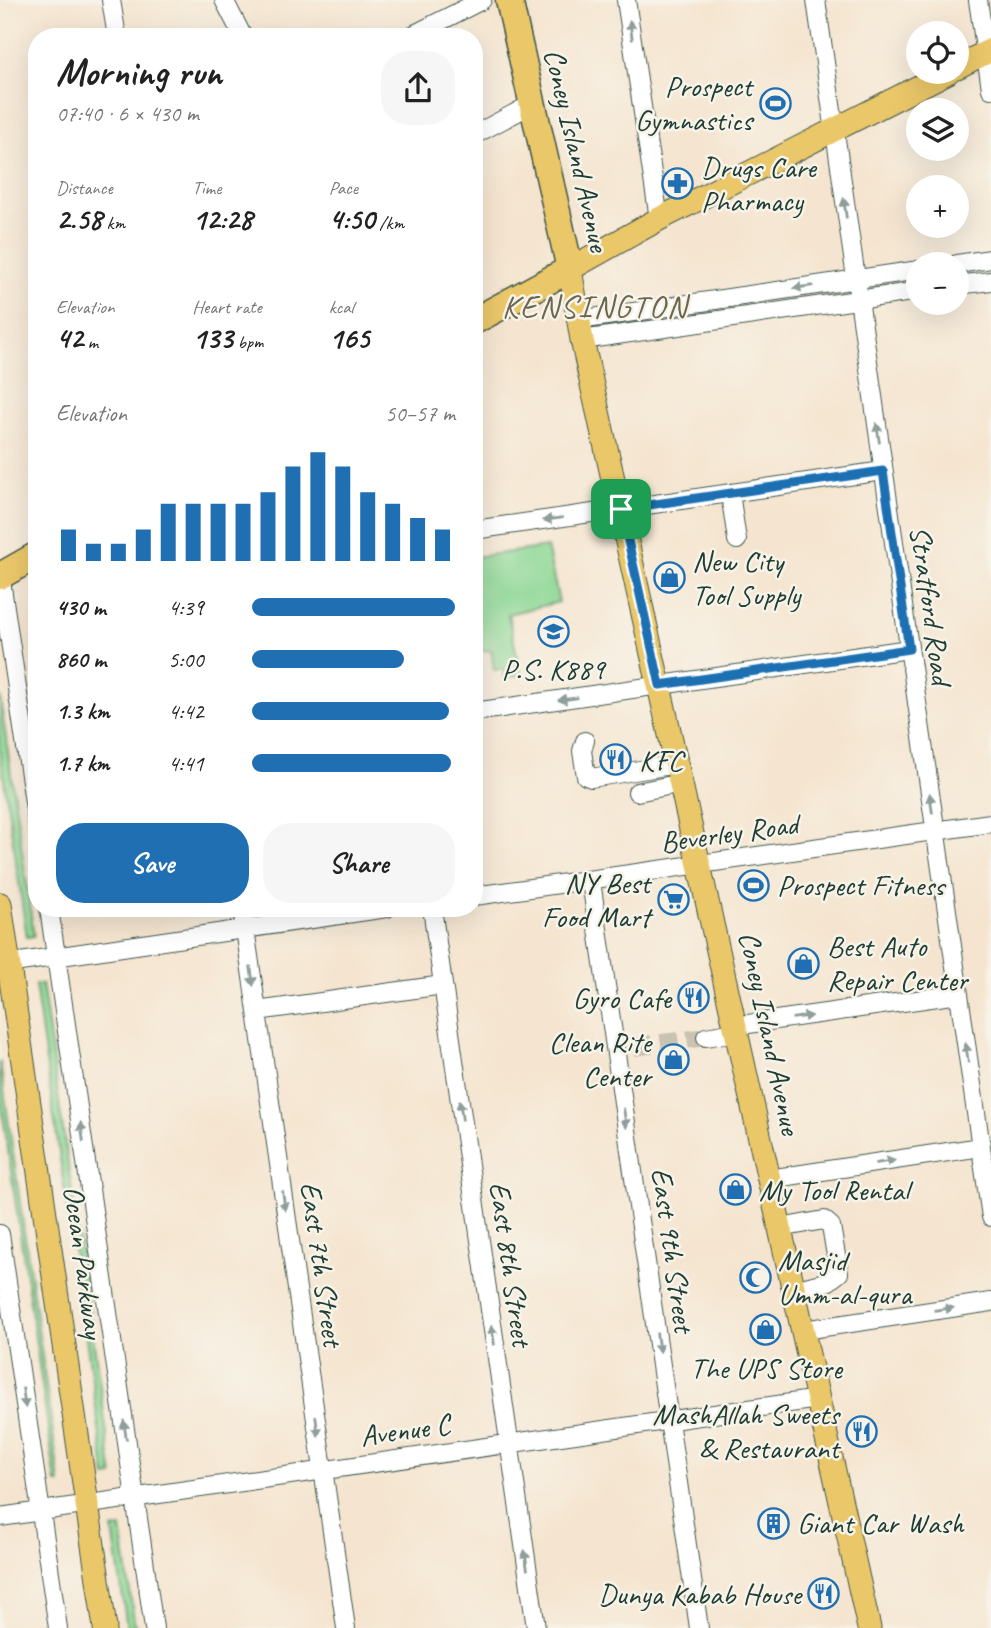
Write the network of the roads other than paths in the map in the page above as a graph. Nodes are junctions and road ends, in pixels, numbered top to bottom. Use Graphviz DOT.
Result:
graph roads {
  1 [pos="111,0"];
  2 [pos="224,0"];
  3 [pos="482,0"];
  4 [pos="509,0"];
  5 [pos="626,0"];
  6 [pos="816,0"];
  7 [pos="978,0"];
  8 [pos="116,28"];
  9 [pos="238,28"];
  10 [pos="427,28"];
  11 [pos="988,51"];
  12 [pos="969,61"];
  13 [pos="924,84"];
  14 [pos="991,89"];
  15 [pos="532,104"];
  16 [pos="483,130"];
  17 [pos="834,130"];
  18 [pos="659,219"];
  19 [pos="991,259"];
  20 [pos="969,262"];
  21 [pos="570,269"];
  22 [pos="906,272"];
  23 [pos="855,279"];
  24 [pos="991,281"];
  25 [pos="969,284"];
  26 [pos="906,293"];
  27 [pos="724,299"];
  28 [pos="859,300"];
  29 [pos="617,313"];
  30 [pos="483,316"];
  31 [pos="727,319"];
  32 [pos="581,330"];
  33 [pos="620,334"];
  34 [pos="883,471"];
  35 [pos="730,493"];
  36 [pos="621,509"];
  37 [pos="483,529"];
  38 [pos="737,540"];
  39 [pos="28,560"];
  40 [pos="0,575"];
  41 [pos="909,649"];
  42 [pos="660,685"];
  43 [pos="483,711"];
  44 [pos="585,741"];
  45 [pos="28,762"];
  46 [pos="679,774"];
  47 [pos="637,792"];
  48 [pos="991,823"];
  49 [pos="935,831"];
  50 [pos="699,865"];
  51 [pos="591,881"];
  52 [pos="483,896"];
  53 [pos="0,904"];
  54 [pos="50,917"];
  55 [pos="244,917"];
  56 [pos="327,917"];
  57 [pos="433,917"];
  58 [pos="246,929"];
  59 [pos="56,956"];
  60 [pos="4,964"];
  61 [pos="443,985"];
  62 [pos="959,994"];
  63 [pos="257,1011"];
  64 [pos="735,1029"];
  65 [pos="706,1037"];
  66 [pos="634,1047"];
  67 [pos="615,1050"];
  68 [pos="981,1147"];
  69 [pos="769,1179"];
  70 [pos="991,1217"];
  71 [pos="780,1228"];
  72 [pos="0,1234"];
  73 [pos="794,1290"];
  74 [pos="991,1303"];
  75 [pos="804,1330"];
  76 [pos="818,1399"];
  77 [pos="669,1421"];
  78 [pos="509,1444"];
  79 [pos="324,1470"];
  80 [pos="135,1497"];
  81 [pos="87,1504"];
  82 [pos="41,1511"];
  83 [pos="0,1517"];
  84 [pos="58,1628"];
  85 [pos="105,1628"];
  86 [pos="154,1628"];
  87 [pos="346,1628"];
  88 [pos="536,1628"];
  89 [pos="699,1628"];
  90 [pos="869,1628"];
  1 -- 8 [label="street"];
  2 -- 9 [label="street"];
  3 -- 10 [label="street"];
  4 -- 15 [label="highway, Coney Island Avenue"];
  18 -- 5 [label="street, one-way"];
  6 -- 17 [label="street, Stratford Road"];
  7 -- 11 [label="street"];
  11 -- 12 [label="main road"];
  11 -- 14 [label="street"];
  13 -- 17 [label="main road"];
  15 -- 16 [label="street"];
  15 -- 21 [label="highway, Coney Island Avenue"];
  17 -- 18 [label="main road"];
  23 -- 17 [label="street, Stratford Road, one-way"];
  18 -- 21 [label="main road"];
  19 -- 20 [label="street"];
  21 -- 30 [label="highway"];
  21 -- 32 [label="main road, Coney Island Avenue"];
  22 -- 23 [label="street"];
  23 -- 27 [label="street, one-way"];
  23 -- 28 [label="street, Stratford Road"];
  24 -- 25 [label="street"];
  26 -- 28 [label="street"];
  27 -- 29 [label="street"];
  27 -- 31 [label="street"];
  28 -- 31 [label="street"];
  34 -- 28 [label="street, Stratford Road, one-way"];
  29 -- 32 [label="street"];
  29 -- 33 [label="street"];
  31 -- 33 [label="street"];
  32 -- 33 [label="street"];
  32 -- 36 [label="main road, Coney Island Avenue"];
  34 -- 35 [label="street"];
  34 -- 41 [label="street, Stratford Road"];
  35 -- 36 [label="street"];
  35 -- 38 [label="street"];
  36 -- 37 [label="street, one-way"];
  36 -- 42 [label="main road, Coney Island Avenue"];
  39 -- 40 [label="highway"];
  40 -- 45 [label="street"];
  41 -- 42 [label="street"];
  49 -- 41 [label="street, Stratford Road, one-way"];
  42 -- 43 [label="street, one-way"];
  42 -- 46 [label="main road, Coney Island Avenue"];
  44 -- 46 [label="street"];
  46 -- 47 [label="street"];
  46 -- 50 [label="main road, Coney Island Avenue"];
  48 -- 49 [label="street, Beverley Road"];
  49 -- 50 [label="street, Beverley Road"];
  49 -- 62 [label="street, Stratford Road"];
  50 -- 51 [label="street, Beverley Road"];
  50 -- 64 [label="main road, Coney Island Avenue"];
  51 -- 52 [label="street, Beverley Road"];
  51 -- 67 [label="street, East 9th Street"];
  53 -- 60 [label="main road, Ocean Parkway"];
  54 -- 59 [label="street, Ocean Parkway"];
  55 -- 58 [label="street, East 7th Street"];
  56 -- 58 [label="street"];
  57 -- 61 [label="street, East 8th Street"];
  58 -- 59 [label="street"];
  58 -- 63 [label="street, East 7th Street, one-way"];
  59 -- 60 [label="street"];
  80 -- 59 [label="street, Ocean Parkway, one-way"];
  60 -- 81 [label="main road, Ocean Parkway"];
  61 -- 63 [label="street"];
  78 -- 61 [label="street, East 8th Street, one-way"];
  64 -- 62 [label="street, one-way"];
  68 -- 62 [label="street, Stratford Road, one-way"];
  63 -- 79 [label="street, East 7th Street, one-way"];
  64 -- 65 [label="street"];
  64 -- 69 [label="main road, Coney Island Avenue"];
  66 -- 67 [label="street"];
  67 -- 77 [label="street, East 9th Street, one-way"];
  69 -- 68 [label="street, one-way"];
  68 -- 70 [label="street, Stratford Road"];
  69 -- 71 [label="main road, Coney Island Avenue"];
  71 -- 73 [label="main road, Coney Island Avenue"];
  71 -- 73 [label="street"];
  72 -- 82 [label="street, one-way"];
  73 -- 75 [label="main road, Coney Island Avenue"];
  75 -- 74 [label="street, one-way"];
  75 -- 76 [label="main road, Coney Island Avenue"];
  76 -- 77 [label="street, Avenue C"];
  76 -- 90 [label="main road, Coney Island Avenue"];
  77 -- 78 [label="street, Avenue C"];
  77 -- 89 [label="street, East 9th Street"];
  78 -- 79 [label="street, Avenue C"];
  88 -- 78 [label="street, East 8th Street, one-way"];
  79 -- 80 [label="street, Avenue C"];
  79 -- 87 [label="street, East 7th Street"];
  80 -- 81 [label="street, Avenue C"];
  80 -- 86 [label="street, Ocean Parkway"];
  81 -- 82 [label="street, Avenue C"];
  81 -- 85 [label="main road, Ocean Parkway"];
  82 -- 83 [label="street, Avenue C"];
  82 -- 84 [label="street"];
}
